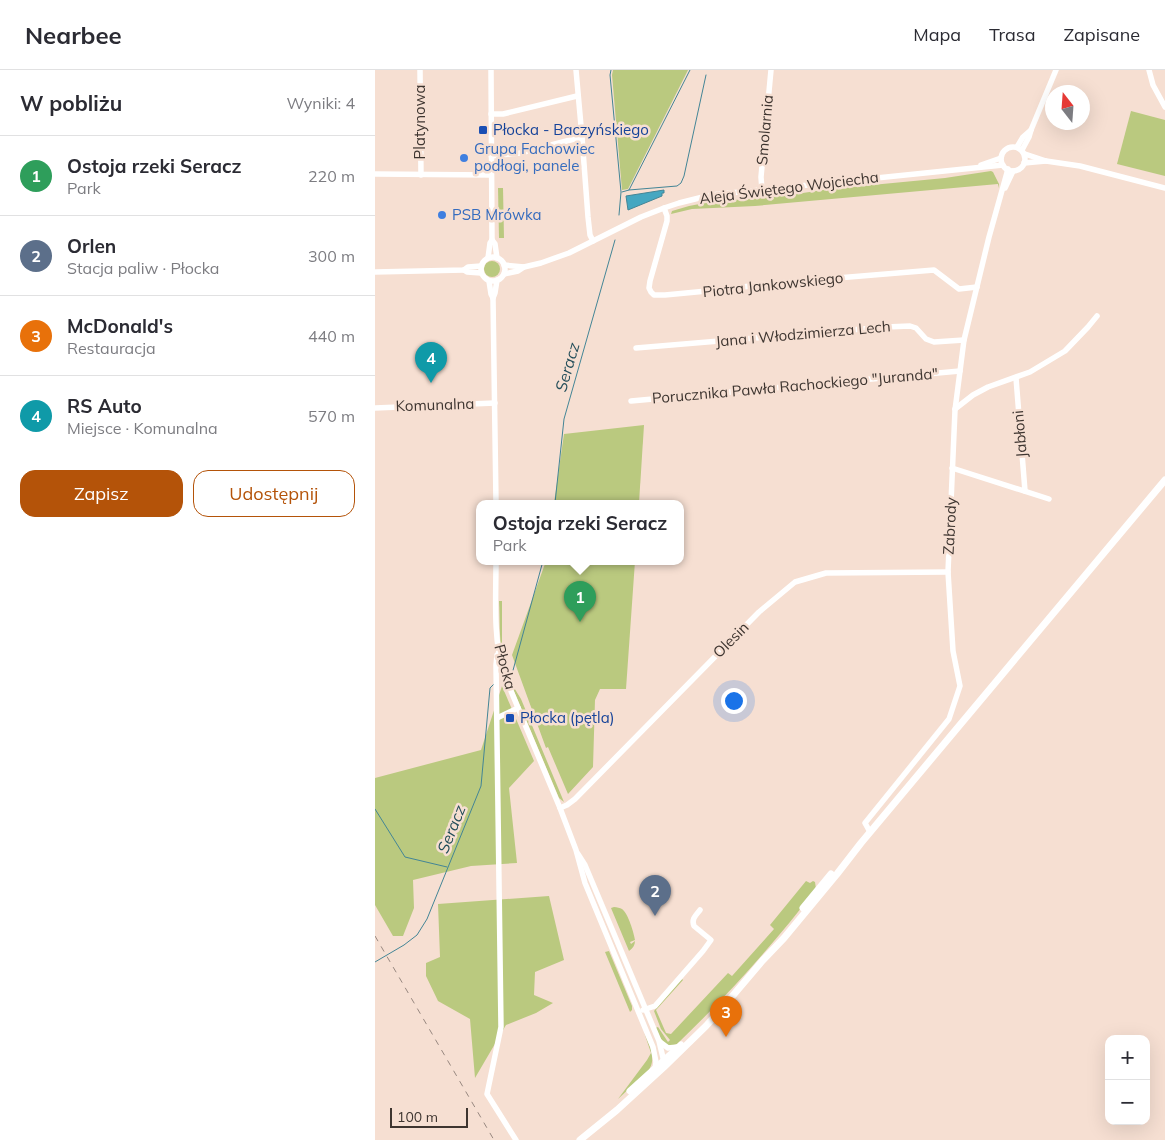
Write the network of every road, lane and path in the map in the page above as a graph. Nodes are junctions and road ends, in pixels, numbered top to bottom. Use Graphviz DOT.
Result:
graph roads {
  1 [pos="420,70"];
  2 [pos="491,70"];
  3 [pos="576,70"];
  4 [pos="771,70"];
  5 [pos="1056,70"];
  6 [pos="1149,70"];
  7 [pos="577,96"];
  8 [pos="1165,107"];
  9 [pos="491,114"];
  10 [pos="582,137"];
  11 [pos="1021,151"];
  12 [pos="491,156"];
  13 [pos="1001,158"];
  14 [pos="1046,161"];
  15 [pos="1024,163"];
  16 [pos="976,167"];
  17 [pos="1008,168"];
  18 [pos="375,174"];
  19 [pos="421,175"];
  20 [pos="491,175"];
  21 [pos="1165,188"];
  22 [pos="762,190"];
  23 [pos="664,208"];
  24 [pos="492,240"];
  25 [pos="593,241"];
  26 [pos="488,258"];
  27 [pos="497,258"];
  28 [pos="504,265"];
  29 [pos="481,266"];
  30 [pos="524,267"];
  31 [pos="464,270"];
  32 [pos="375,272"];
  33 [pos="481,273"];
  34 [pos="504,274"];
  35 [pos="497,280"];
  36 [pos="489,281"];
  37 [pos="977,287"];
  38 [pos="493,298"];
  39 [pos="1097,316"];
  40 [pos="964,340"];
  41 [pos="636,348"];
  42 [pos="960,371"];
  43 [pos="1015,378"];
  44 [pos="631,401"];
  45 [pos="495,403"];
  46 [pos="375,408"];
  47 [pos="955,410"];
  48 [pos="952,468"];
  49 [pos="1165,480"];
  50 [pos="1025,491"];
  51 [pos="1049,499"];
  52 [pos="496,500"];
  53 [pos="496,565"];
  54 [pos="948,572"];
  55 [pos="498,649"];
  56 [pos="518,708"];
  57 [pos="497,718"];
  58 [pos="560,808"];
  59 [pos="870,832"];
  60 [pos="576,850"];
  61 [pos="603,907"];
  62 [pos="700,910"];
  63 [pos="597,912"];
  64 [pos="625,958"];
  65 [pos="617,962"];
  66 [pos="738,988"];
  67 [pos="646,1010"];
  68 [pos="639,1012"];
  69 [pos="659,1041"];
  70 [pos="653,1047"];
  71 [pos="678,1047"];
  72 [pos="663,1063"];
  73 [pos="655,1069"];
  74 [pos="580,1139"];
  75 [pos="516,1140"];
  1 -- 19 [label="street, Platynowa"];
  2 -- 9 [label="street"];
  3 -- 7 [label="street"];
  4 -- 22 [label="street, Smolarnia"];
  5 -- 11 [label="street"];
  6 -- 8 [label="street"];
  7 -- 9 [label="street"];
  7 -- 10 [label="street"];
  9 -- 12 [label="street"];
  10 -- 12 [label="street"];
  10 -- 25 [label="street"];
  11 -- 13 [label="street"];
  11 -- 14 [label="street"];
  11 -- 15 [label="street"];
  12 -- 20 [label="street"];
  13 -- 16 [label="street, Aleja Świętego Wojciecha"];
  13 -- 17 [label="street"];
  14 -- 15 [label="street"];
  14 -- 21 [label="street"];
  15 -- 17 [label="street"];
  16 -- 17 [label="street, Aleja Świętego Wojciecha"];
  16 -- 22 [label="street, Aleja Świętego Wojciecha"];
  17 -- 37 [label="street, Zabrody"];
  18 -- 19 [label="street"];
  19 -- 20 [label="street"];
  20 -- 24 [label="street"];
  22 -- 23 [label="street, Aleja Świętego Wojciecha"];
  23 -- 25 [label="street, Aleja Świętego Wojciecha"];
  23 -- 37 [label="street, Piotra Jankowskiego"];
  24 -- 26 [label="street"];
  24 -- 27 [label="street"];
  25 -- 30 [label="street, Aleja Świętego Wojciecha"];
  26 -- 27 [label="street"];
  26 -- 29 [label="street"];
  27 -- 28 [label="street"];
  28 -- 30 [label="street, Aleja Świętego Wojciecha"];
  28 -- 34 [label="street"];
  29 -- 31 [label="street"];
  29 -- 33 [label="street"];
  30 -- 34 [label="street, Aleja Świętego Wojciecha"];
  31 -- 32 [label="street"];
  31 -- 33 [label="street"];
  33 -- 36 [label="street"];
  34 -- 35 [label="street"];
  35 -- 36 [label="street"];
  35 -- 38 [label="street"];
  36 -- 38 [label="street"];
  37 -- 40 [label="street, Zabrody"];
  38 -- 45 [label="street"];
  39 -- 43 [label="street"];
  40 -- 41 [label="street, Jana i Włodzimierza Lech"];
  40 -- 42 [label="street, Zabrody"];
  42 -- 44 [label="street, Porucznika Pawła Rachockiego \"Juranda\""];
  42 -- 47 [label="street, Zabrody"];
  43 -- 47 [label="street"];
  43 -- 50 [label="street, Jabłoni"];
  45 -- 46 [label="street, Komunalna"];
  45 -- 52 [label="street"];
  47 -- 48 [label="street, Zabrody"];
  48 -- 50 [label="street"];
  48 -- 54 [label="street, Zabrody"];
  49 -- 59 [label="main road"];
  50 -- 51 [label="street"];
  53 -- 55 [label="street, Płocka"];
  54 -- 58 [label="street, Olesin"];
  54 -- 59 [label="street, Zabrody"];
  55 -- 56 [label="street, Płocka"];
  55 -- 57 [label="street"];
  56 -- 57 [label="street"];
  56 -- 58 [label="street, Płocka"];
  57 -- 75 [label="street"];
  58 -- 60 [label="street, Płocka"];
  59 -- 66 [label="main road"];
  60 -- 61 [label="street, Płocka"];
  60 -- 63 [label="street, Płocka"];
  61 -- 63 [label="street"];
  61 -- 64 [label="street, Płocka"];
  62 -- 67 [label="street"];
  63 -- 65 [label="street, Płocka"];
  64 -- 65 [label="street"];
  64 -- 67 [label="street, Płocka"];
  65 -- 68 [label="street, Płocka"];
  66 -- 71 [label="main road"];
  66 -- 72 [label="main road"];
  67 -- 68 [label="street"];
  67 -- 69 [label="street, Płocka"];
  68 -- 70 [label="street, Płocka"];
  69 -- 71 [label="street"];
  69 -- 72 [label="street, Płocka"];
  70 -- 72 [label="street, Płocka"];
  70 -- 73 [label="street, Płocka"];
  71 -- 72 [label="main road"];
  72 -- 73 [label="main road"];
  72 -- 74 [label="main road"];
  73 -- 74 [label="main road"];
}
